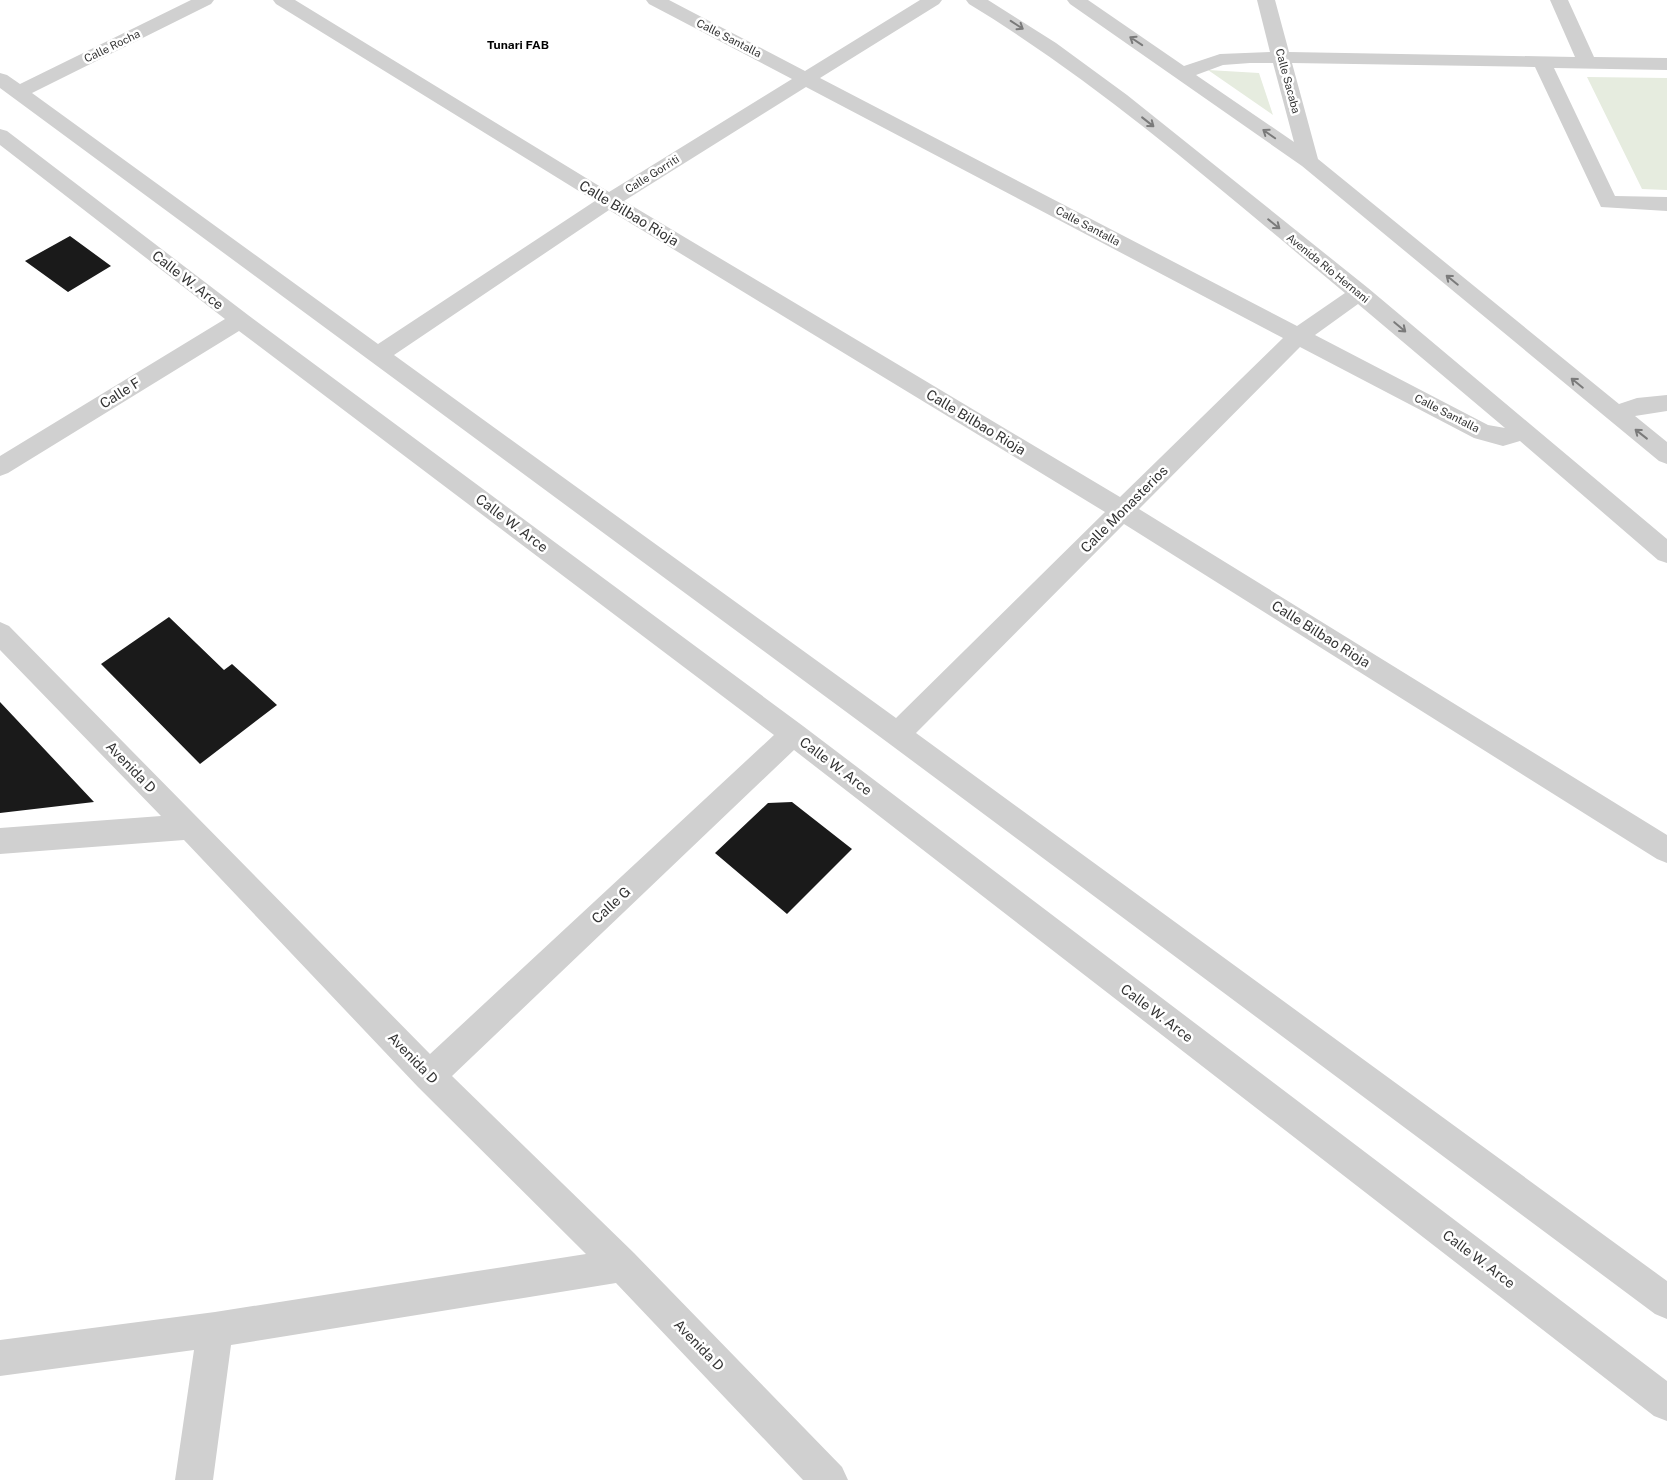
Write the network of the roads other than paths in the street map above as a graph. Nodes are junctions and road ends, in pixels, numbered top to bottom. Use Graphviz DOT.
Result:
graph roads {
  1 [pos="205,0"];
  2 [pos="282,0"];
  3 [pos="655,0"];
  4 [pos="933,0"];
  5 [pos="975,0"];
  6 [pos="1076,0"];
  7 [pos="1266,0"];
  8 [pos="1560,0"];
  9 [pos="1282,58"];
  10 [pos="1542,63"];
  11 [pos="1588,64"];
  12 [pos="1667,64"];
  13 [pos="1182,72"];
  14 [pos="806,78"];
  15 [pos="9,85"];
  16 [pos="0,135"];
  17 [pos="1309,162"];
  18 [pos="609,201"];
  19 [pos="1667,204"];
  20 [pos="1360,293"];
  21 [pos="240,320"];
  22 [pos="1298,336"];
  23 [pos="377,355"];
  24 [pos="1667,403"];
  25 [pos="1615,414"];
  26 [pos="1525,431"];
  27 [pos="1667,455"];
  28 [pos="0,467"];
  29 [pos="1122,510"];
  30 [pos="1667,554"];
  31 [pos="0,633"];
  32 [pos="793,734"];
  33 [pos="896,734"];
  34 [pos="190,827"];
  35 [pos="0,840"];
  36 [pos="1667,850"];
  37 [pos="429,1076"];
  38 [pos="622,1265"];
  39 [pos="1667,1302"];
  40 [pos="215,1330"];
  41 [pos="0,1358"];
  42 [pos="1667,1403"];
  43 [pos="194,1480"];
  44 [pos="829,1480"];
  1 -- 15 [label="street, Calle Rocha"];
  2 -- 18 [label="street, Calle Bilbao Rioja"];
  3 -- 14 [label="street, Calle Santalla"];
  4 -- 14 [label="street, Calle Gorriti"];
  5 -- 20 [label="street, Avenida Río Hernani, one-way"];
  13 -- 6 [label="street, one-way"];
  7 -- 9 [label="street, Calle Sacaba"];
  8 -- 11 [label="street"];
  9 -- 10 [label="street"];
  9 -- 13 [label="street"];
  9 -- 17 [label="street, Calle Sacaba"];
  10 -- 11 [label="street"];
  10 -- 19 [label="street"];
  11 -- 12 [label="street"];
  17 -- 13 [label="street, one-way"];
  14 -- 18 [label="street, Calle Gorriti"];
  14 -- 22 [label="street, Calle Santalla"];
  15 -- 23 [label="street"];
  16 -- 21 [label="street, Calle W. Arce"];
  25 -- 17 [label="street, one-way"];
  18 -- 23 [label="street, Calle Gorriti"];
  18 -- 29 [label="street, Calle Bilbao Rioja"];
  20 -- 22 [label="street, Calle Monasterios"];
  20 -- 26 [label="street, Avenida Río Hernani, one-way"];
  21 -- 28 [label="street, Calle F"];
  21 -- 32 [label="street, Calle W. Arce"];
  22 -- 26 [label="street, Calle Santalla"];
  22 -- 29 [label="street, Calle Monasterios"];
  23 -- 33 [label="street"];
  24 -- 25 [label="street"];
  27 -- 25 [label="street, one-way"];
  26 -- 30 [label="street, Avenida Río Hernani"];
  29 -- 33 [label="street, Calle Monasterios"];
  29 -- 36 [label="street, Calle Bilbao Rioja"];
  31 -- 34 [label="street, Avenida D"];
  32 -- 37 [label="street, Calle G"];
  32 -- 42 [label="street, Calle W. Arce"];
  33 -- 39 [label="street"];
  34 -- 35 [label="street"];
  34 -- 37 [label="street, Avenida D"];
  37 -- 38 [label="street, Avenida D"];
  38 -- 40 [label="street"];
  38 -- 44 [label="street, Avenida D"];
  40 -- 41 [label="street"];
  40 -- 43 [label="street"];
}
